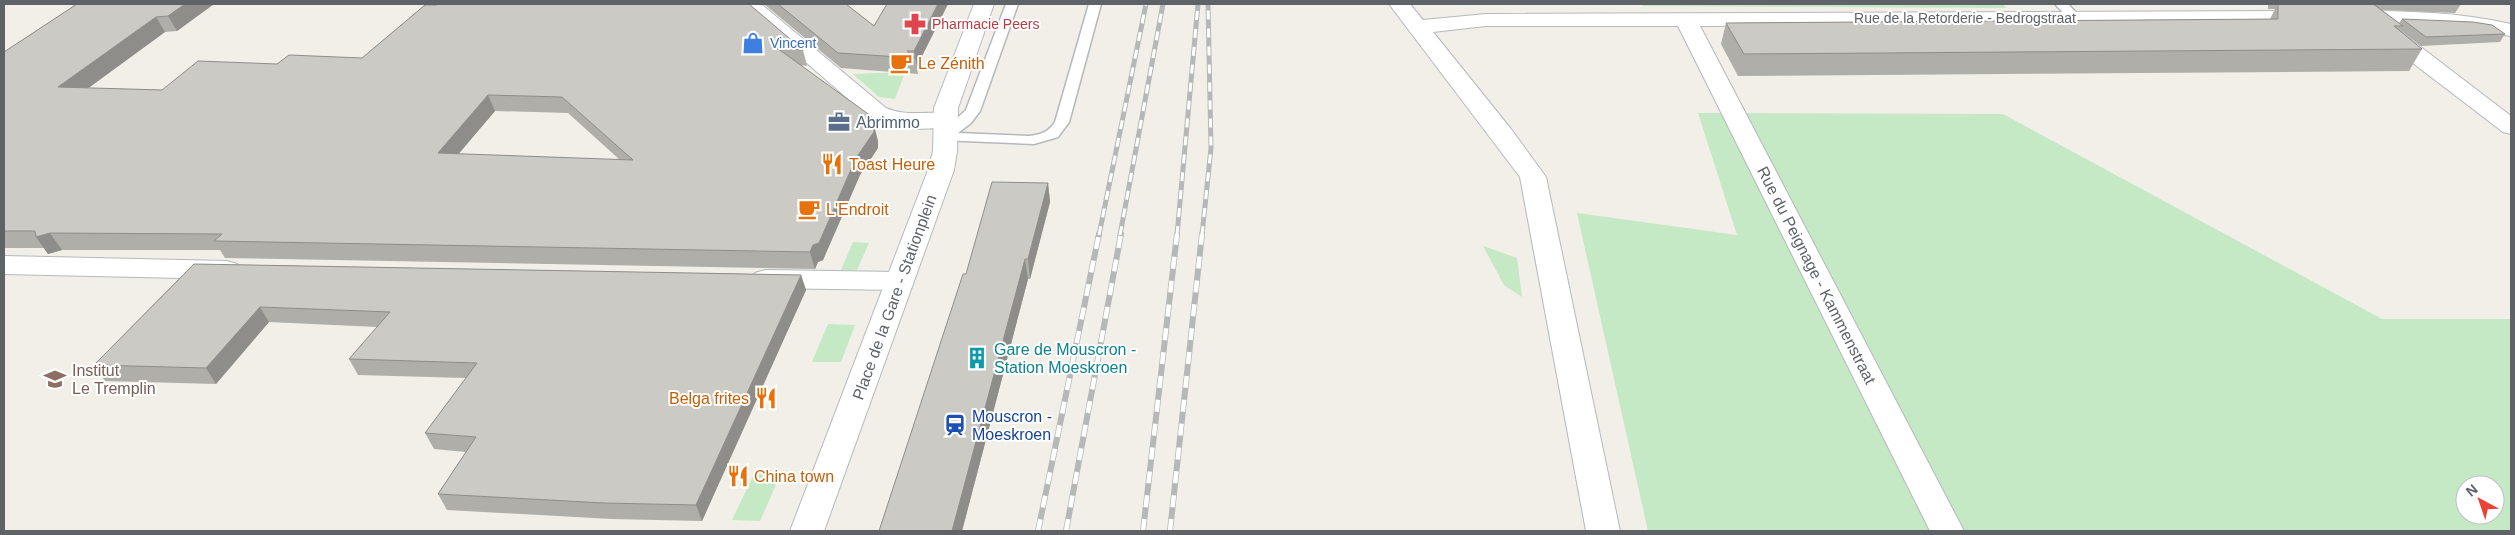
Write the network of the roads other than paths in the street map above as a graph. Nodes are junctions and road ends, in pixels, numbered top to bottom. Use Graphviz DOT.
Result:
graph roads {
  1 [pos="749,4"];
  2 [pos="984,4"];
  3 [pos="1012,4"];
  4 [pos="1095,4"];
  5 [pos="1399,4"];
  6 [pos="2068,11"];
  7 [pos="2366,17"];
  8 [pos="1686,20"];
  9 [pos="1418,28"];
  10 [pos="2511,30"];
  11 [pos="2511,127"];
  12 [pos="945,128"];
  13 [pos="4,266"];
  14 [pos="252,270"];
  15 [pos="739,279"];
  16 [pos="899,281"];
  17 [pos="807,531"];
  18 [pos="1603,531"];
  19 [pos="1947,531"];
  1 -- 12 [label="street"];
  2 -- 12 [label="street, Place de la Gare - Stationplein"];
  3 -- 12 [label="lane"];
  4 -- 12 [label="lane"];
  5 -- 9 [label="street"];
  6 -- 7 [label="street, Rue de la Retorderie - Bedrogstraat"];
  6 -- 8 [label="street, Rue de la Retorderie - Bedrogstraat"];
  7 -- 10 [label="street, Rue de la Retorderie - Bedrogstraat"];
  7 -- 11 [label="street"];
  8 -- 9 [label="street, Rue de la Retorderie - Bedrogstraat"];
  8 -- 19 [label="street, Rue du Peignage - Kammenstraat"];
  9 -- 18 [label="street"];
  12 -- 16 [label="street, Place de la Gare - Stationplein"];
  13 -- 14 [label="street"];
  15 -- 16 [label="street"];
  16 -- 17 [label="street, Place de la Gare - Stationplein"];
}
